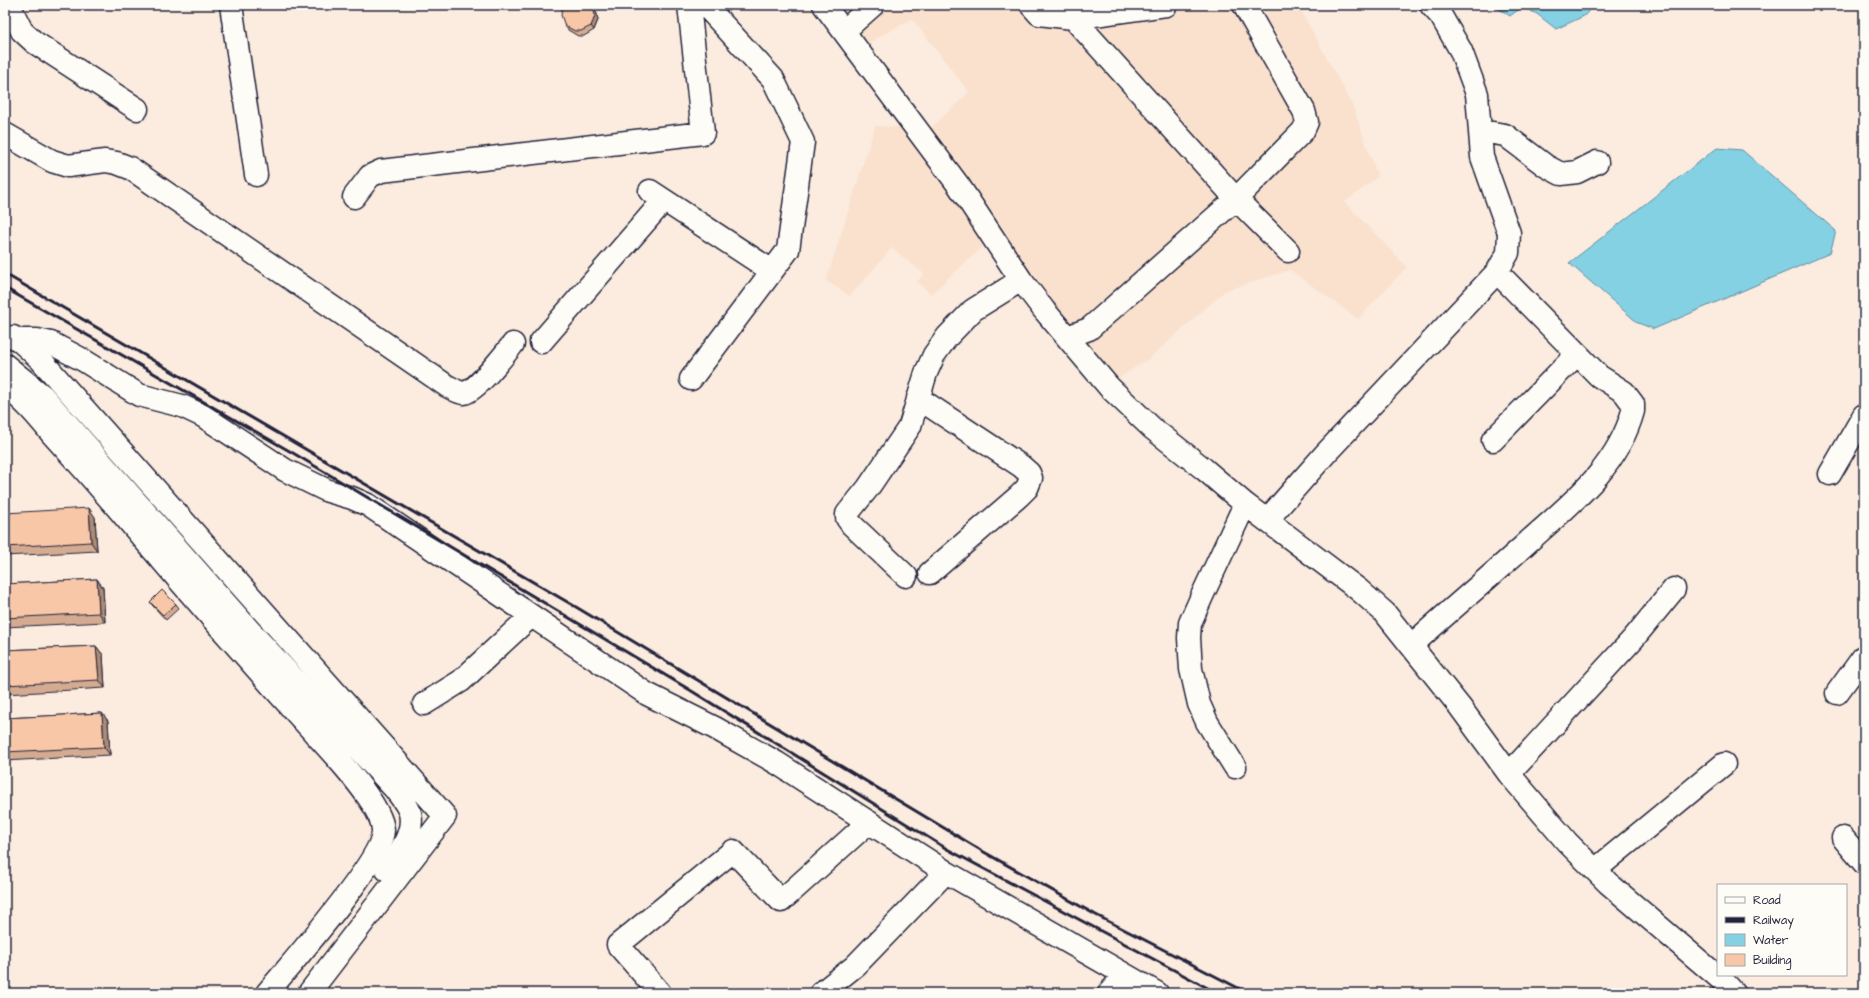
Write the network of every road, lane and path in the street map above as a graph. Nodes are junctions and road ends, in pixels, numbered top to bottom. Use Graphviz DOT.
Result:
graph roads {
  1 [pos="9,5"];
  2 [pos="231,5"];
  3 [pos="689,5"];
  4 [pos="705,5"];
  5 [pos="824,5"];
  6 [pos="873,5"];
  7 [pos="1031,5"];
  8 [pos="1166,5"];
  9 [pos="1244,5"];
  10 [pos="1431,5"];
  11 [pos="1134,7"];
  12 [pos="1073,18"];
  13 [pos="845,30"];
  14 [pos="137,109"];
  15 [pos="1481,131"];
  16 [pos="5,134"];
  17 [pos="1597,162"];
  18 [pos="256,175"];
  19 [pos="354,197"];
  20 [pos="1236,199"];
  21 [pos="1288,251"];
  22 [pos="772,271"];
  23 [pos="1497,272"];
  24 [pos="1021,280"];
  25 [pos="12,337"];
  26 [pos="1067,337"];
  27 [pos="541,342"];
  28 [pos="513,344"];
  29 [pos="1577,354"];
  30 [pos="5,365"];
  31 [pos="691,379"];
  32 [pos="5,386"];
  33 [pos="918,398"];
  34 [pos="1864,415"];
  35 [pos="1493,440"];
  36 [pos="1830,474"];
  37 [pos="1245,504"];
  38 [pos="1267,520"];
  39 [pos="930,573"];
  40 [pos="906,576"];
  41 [pos="1674,589"];
  42 [pos="531,616"];
  43 [pos="1412,645"];
  44 [pos="1864,656"];
  45 [pos="1837,693"];
  46 [pos="424,704"];
  47 [pos="1724,764"];
  48 [pos="1235,767"];
  49 [pos="1509,774"];
  50 [pos="869,822"];
  51 [pos="1843,838"];
  52 [pos="1864,863"];
  53 [pos="1595,870"];
  54 [pos="946,872"];
  55 [pos="1125,975"];
  56 [pos="267,993"];
  57 [pos="294,993"];
  58 [pos="309,993"];
  59 [pos="660,993"];
  60 [pos="822,993"];
  61 [pos="1109,993"];
  62 [pos="1157,993"];
  63 [pos="1734,993"];
  1 -- 14 [label="street"];
  2 -- 18 [label="street"];
  3 -- 19 [label="street"];
  4 -- 22 [label="street"];
  5 -- 13 [label="street"];
  6 -- 13 [label="street"];
  7 -- 12 [label="street"];
  8 -- 11 [label="street"];
  9 -- 20 [label="street"];
  10 -- 15 [label="street"];
  11 -- 12 [label="street"];
  12 -- 20 [label="street"];
  13 -- 24 [label="street"];
  15 -- 17 [label="street"];
  15 -- 23 [label="street"];
  16 -- 28 [label="street"];
  20 -- 21 [label="street"];
  20 -- 26 [label="street"];
  22 -- 27 [label="street"];
  22 -- 31 [label="street"];
  23 -- 29 [label="street"];
  23 -- 38 [label="street"];
  24 -- 26 [label="street"];
  24 -- 33 [label="street"];
  25 -- 42 [label="street"];
  25 -- 58 [label="street"];
  26 -- 37 [label="street"];
  29 -- 35 [label="street"];
  29 -- 43 [label="street"];
  30 -- 57 [label="street"];
  32 -- 56 [label="street"];
  33 -- 39 [label="street"];
  33 -- 40 [label="street"];
  34 -- 36 [label="street"];
  37 -- 38 [label="street"];
  37 -- 48 [label="street"];
  38 -- 43 [label="street"];
  41 -- 49 [label="street"];
  42 -- 46 [label="street"];
  42 -- 50 [label="street"];
  43 -- 49 [label="street"];
  44 -- 45 [label="street"];
  47 -- 53 [label="street"];
  49 -- 53 [label="street"];
  50 -- 54 [label="street"];
  50 -- 59 [label="street"];
  51 -- 52 [label="street"];
  53 -- 63 [label="street"];
  54 -- 55 [label="street"];
  54 -- 60 [label="street"];
  55 -- 61 [label="street"];
  55 -- 62 [label="street"];
}
